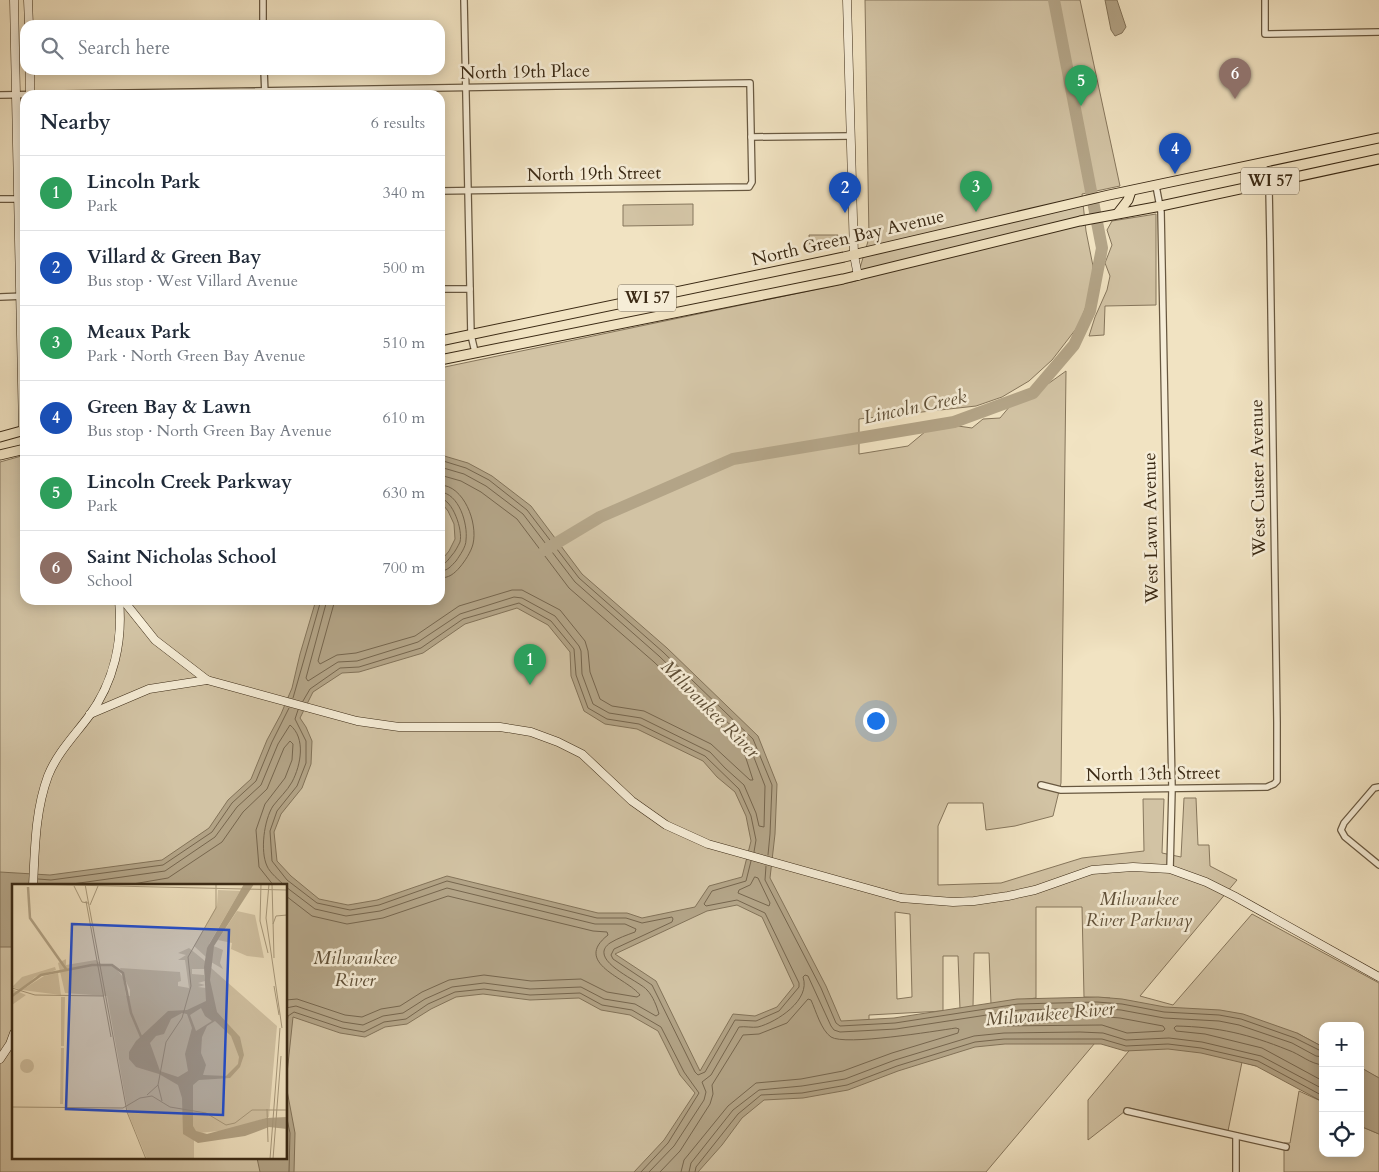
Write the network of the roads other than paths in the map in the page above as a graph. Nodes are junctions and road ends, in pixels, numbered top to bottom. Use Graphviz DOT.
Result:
graph roads {
  1 [pos="14,0"];
  2 [pos="28,0"];
  3 [pos="263,0"];
  4 [pos="464,0"];
  5 [pos="846,0"];
  6 [pos="1265,0"];
  7 [pos="29,20"];
  8 [pos="263,20"];
  9 [pos="1379,32"];
  10 [pos="30,75"];
  11 [pos="264,75"];
  12 [pos="466,88"];
  13 [pos="30,90"];
  14 [pos="265,90"];
  15 [pos="386,90"];
  16 [pos="0,95"];
  17 [pos="16,95"];
  18 [pos="20,95"];
  19 [pos="850,136"];
  20 [pos="751,137"];
  21 [pos="1379,138"];
  22 [pos="1379,159"];
  23 [pos="1263,163"];
  24 [pos="20,164"];
  25 [pos="1268,182"];
  26 [pos="1156,186"];
  27 [pos="445,191"];
  28 [pos="468,191"];
  29 [pos="1131,191"];
  30 [pos="0,199"];
  31 [pos="20,199"];
  32 [pos="1161,206"];
  33 [pos="1115,214"];
  34 [pos="854,255"];
  35 [pos="858,276"];
  36 [pos="470,288"];
  37 [pos="445,289"];
  38 [pos="20,296"];
  39 [pos="0,297"];
  40 [pos="471,335"];
  41 [pos="445,340"];
  42 [pos="475,352"];
  43 [pos="445,359"];
  44 [pos="20,433"];
  45 [pos="0,437"];
  46 [pos="20,450"];
  47 [pos="0,454"];
  48 [pos="120,605"];
  49 [pos="127,605"];
  50 [pos="207,680"];
  51 [pos="90,714"];
  52 [pos="1041,785"];
  53 [pos="1267,786"];
  54 [pos="1376,787"];
  55 [pos="1172,789"];
  56 [pos="1379,865"];
  57 [pos="1170,869"];
  58 [pos="33,884"];
  59 [pos="1379,977"];
  60 [pos="12,1038"];
  61 [pos="0,1059"];
  62 [pos="1127,1111"];
  63 [pos="1236,1136"];
  64 [pos="1286,1146"];
  65 [pos="1236,1172"];
  1 -- 17 [label="street"];
  2 -- 7 [label="street"];
  3 -- 8 [label="street"];
  4 -- 12 [label="street"];
  5 -- 19 [label="street"];
  6 -- 9 [label="street"];
  10 -- 13 [label="street"];
  11 -- 14 [label="street"];
  12 -- 15 [label="street, North 19th Place"];
  12 -- 20 [label="street, North 19th Place"];
  12 -- 28 [label="street"];
  16 -- 17 [label="street, North 19th Place"];
  17 -- 18 [label="street, North 19th Place"];
  17 -- 24 [label="street"];
  19 -- 20 [label="street"];
  19 -- 34 [label="street"];
  20 -- 28 [label="street, North 19th Street"];
  21 -- 23 [label="main road, North Green Bay Avenue / WI 57"];
  22 -- 25 [label="main road, North Green Bay Avenue / WI 57"];
  23 -- 25 [label="street, West Custer Avenue"];
  23 -- 26 [label="main road, North Green Bay Avenue / WI 57"];
  25 -- 32 [label="main road, North Green Bay Avenue / WI 57"];
  25 -- 53 [label="street, West Custer Avenue"];
  26 -- 29 [label="main road, North Green Bay Avenue / WI 57"];
  26 -- 32 [label="street, West Lawn Avenue"];
  27 -- 28 [label="street, North 19th Street"];
  28 -- 36 [label="street"];
  29 -- 33 [label="main road"];
  29 -- 34 [label="main road, North Green Bay Avenue / WI 57"];
  30 -- 31 [label="street"];
  32 -- 33 [label="main road, North Green Bay Avenue / WI 57"];
  32 -- 55 [label="street, West Lawn Avenue"];
  33 -- 35 [label="main road, North Green Bay Avenue / WI 57"];
  34 -- 35 [label="street"];
  34 -- 40 [label="main road, North Green Bay Avenue / WI 57"];
  35 -- 42 [label="main road, North Green Bay Avenue / WI 57"];
  36 -- 37 [label="street"];
  36 -- 40 [label="street"];
  38 -- 39 [label="street"];
  40 -- 41 [label="main road, North Green Bay Avenue / WI 57"];
  40 -- 42 [label="street"];
  42 -- 43 [label="main road, North Green Bay Avenue / WI 57"];
  44 -- 45 [label="main road"];
  46 -- 47 [label="main road"];
  48 -- 51 [label="street"];
  49 -- 50 [label="street"];
  50 -- 51 [label="street"];
  50 -- 57 [label="street"];
  51 -- 58 [label="street"];
  52 -- 55 [label="street, North 13th Street"];
  53 -- 55 [label="street, North 13th Street"];
  54 -- 56 [label="street"];
  55 -- 57 [label="street, West Lawn Avenue"];
  57 -- 59 [label="street"];
  60 -- 61 [label="street"];
  62 -- 63 [label="street"];
  63 -- 64 [label="street"];
  63 -- 65 [label="street"];
}
